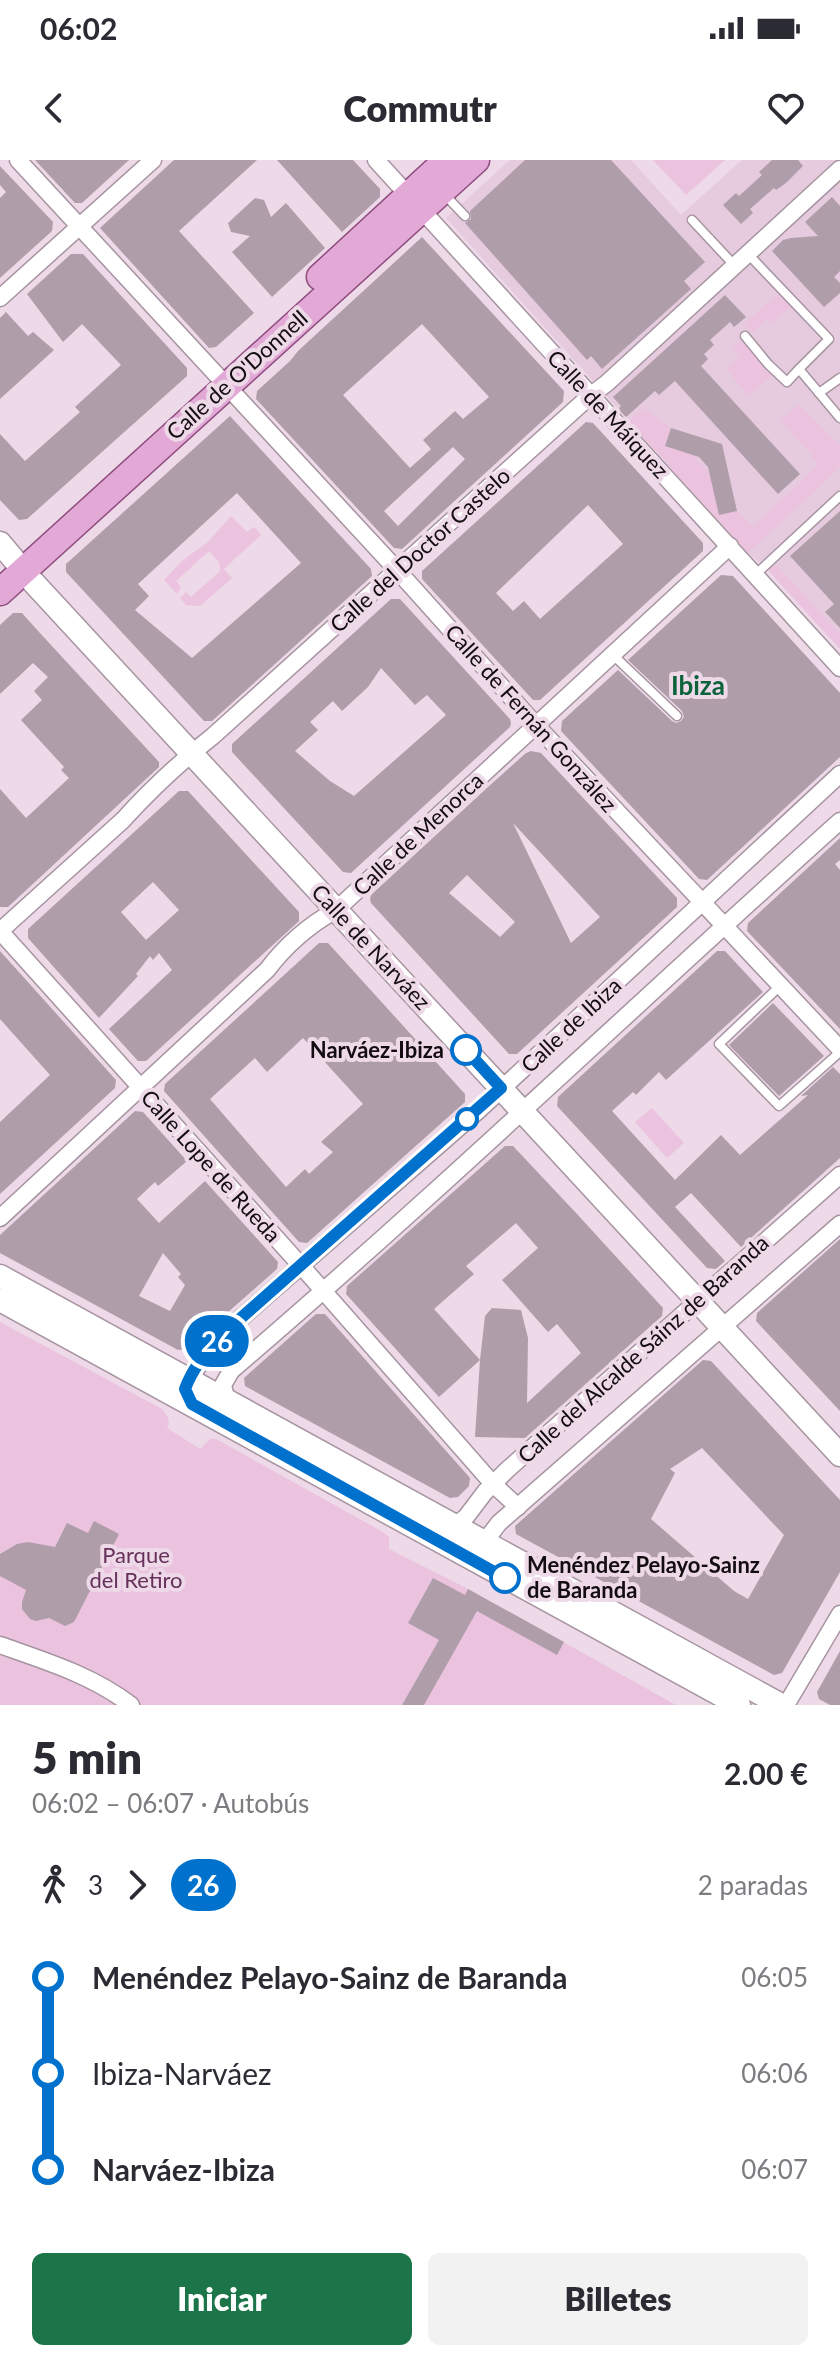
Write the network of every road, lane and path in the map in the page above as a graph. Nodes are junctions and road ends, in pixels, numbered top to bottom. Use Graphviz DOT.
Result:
graph roads {
  1 [pos="18,160"];
  2 [pos="153,160"];
  3 [pos="376,160"];
  4 [pos="476,160"];
  5 [pos="840,169"];
  6 [pos="439,176"];
  7 [pos="415,203"];
  8 [pos="465,216"];
  9 [pos="692,220"];
  10 [pos="78,227"];
  11 [pos="748,254"];
  12 [pos="735,266"];
  13 [pos="0,298"];
  14 [pos="745,336"];
  15 [pos="799,369"];
  16 [pos="840,378"];
  17 [pos="220,380"];
  18 [pos="819,393"];
  19 [pos="591,395"];
  20 [pos="840,418"];
  21 [pos="840,496"];
  22 [pos="730,546"];
  23 [pos="9,560"];
  24 [pos="397,570"];
  25 [pos="755,575"];
  26 [pos="0,592"];
  27 [pos="611,654"];
  28 [pos="840,668"];
  29 [pos="677,716"];
  30 [pos="535,724"];
  31 [pos="192,753"];
  32 [pos="840,774"];
  33 [pos="840,821"];
  34 [pos="702,903"];
  35 [pos="336,910"];
  36 [pos="724,926"];
  37 [pos="0,931"];
  38 [pos="780,986"];
  39 [pos="840,1051"];
  40 [pos="141,1088"];
  41 [pos="501,1088"];
  42 [pos="523,1112"];
  43 [pos="840,1175"];
  44 [pos="0,1218"];
  45 [pos="840,1224"];
  46 [pos="301,1265"];
  47 [pos="0,1276"];
  48 [pos="322,1289"];
  49 [pos="0,1300"];
  50 [pos="697,1301"];
  51 [pos="722,1328"];
  52 [pos="224,1333"];
  53 [pos="245,1359"];
  54 [pos="189,1378"];
  55 [pos="226,1398"];
  56 [pos="192,1404"];
  57 [pos="840,1455"];
  58 [pos="493,1484"];
  59 [pos="518,1507"];
  60 [pos="390,1514"];
  61 [pos="450,1523"];
  62 [pos="485,1541"];
  63 [pos="840,1614"];
  64 [pos="0,1645"];
  65 [pos="698,1682"];
  66 [pos="131,1705"];
  67 [pos="739,1705"];
  68 [pos="753,1705"];
  69 [pos="784,1705"];
  1 -- 10 [label="street, Calle de Fernán González"];
  2 -- 10 [label="street"];
  3 -- 7 [label="street, Calle de Máiquez"];
  4 -- 6 [label="main road, Calle de O'Donnell"];
  5 -- 11 [label="street, Calle del Doctor Castelo"];
  6 -- 7 [label="main road, Calle de O'Donnell"];
  6 -- 8 [label="lane"];
  7 -- 17 [label="main road, Calle de O'Donnell"];
  7 -- 19 [label="street, Calle de Máiquez"];
  9 -- 12 [label="lane"];
  10 -- 13 [label="street"];
  10 -- 17 [label="street, Calle de Fernán González"];
  11 -- 12 [label="street, Calle del Doctor Castelo"];
  11 -- 15 [label="lane"];
  12 -- 19 [label="street, Calle del Doctor Castelo"];
  14 -- 15 [label="lane"];
  15 -- 18 [label="lane"];
  16 -- 18 [label="lane"];
  17 -- 23 [label="main road, Calle de O'Donnell"];
  17 -- 24 [label="street, Calle de Fernán González"];
  18 -- 20 [label="lane"];
  19 -- 22 [label="street, Calle de Máiquez"];
  19 -- 24 [label="street, Calle del Doctor Castelo"];
  21 -- 25 [label="lane"];
  22 -- 25 [label="street, Calle de Máiquez"];
  22 -- 27 [label="street, Calle de Menorca"];
  23 -- 26 [label="main road, Calle de O'Donnell"];
  23 -- 31 [label="main road, Calle de Narváez"];
  24 -- 30 [label="street, Calle de Fernán González"];
  24 -- 31 [label="street, Calle del Doctor Castelo"];
  25 -- 28 [label="street, Calle de Máiquez"];
  27 -- 29 [label="lane"];
  27 -- 30 [label="street, Calle de Menorca"];
  30 -- 34 [label="street, Calle de Fernán González"];
  30 -- 35 [label="street, Calle de Menorca"];
  31 -- 35 [label="main road, Calle de Narváez"];
  31 -- 37 [label="street, Calle del Doctor Castelo"];
  32 -- 34 [label="street, Calle de Ibiza"];
  33 -- 36 [label="street, Calle de Ibiza"];
  34 -- 36 [label="street, Calle de Fernán González"];
  34 -- 41 [label="street, Calle de Ibiza"];
  35 -- 40 [label="street, Calle de Menorca"];
  35 -- 41 [label="main road, Calle de Narváez"];
  36 -- 38 [label="street, Calle de Fernán González"];
  36 -- 42 [label="street, Calle de Ibiza"];
  37 -- 40 [label="street, Calle Lope de Rueda"];
  38 -- 39 [label="street, Calle de Fernán González"];
  38 -- 39 [label="lane"];
  40 -- 44 [label="street, Calle de Menorca"];
  40 -- 46 [label="street, Calle Lope de Rueda"];
  41 -- 42 [label="main road, Calle de Narváez"];
  41 -- 46 [label="street, Calle de Ibiza"];
  42 -- 48 [label="street, Calle de Ibiza"];
  42 -- 50 [label="main road, Calle de Narváez"];
  43 -- 50 [label="street, Calle del Alcalde Sáinz de Baranda"];
  45 -- 51 [label="street, Calle del Alcalde Sáinz de Baranda"];
  46 -- 48 [label="street, Calle Lope de Rueda"];
  46 -- 52 [label="street, Calle de Ibiza"];
  47 -- 54 [label="main road"];
  48 -- 53 [label="street, Calle de Ibiza"];
  48 -- 58 [label="street, Calle Lope de Rueda"];
  49 -- 56 [label="main road"];
  50 -- 51 [label="main road, Calle de Narváez"];
  50 -- 58 [label="street, Calle del Alcalde Sáinz de Baranda"];
  51 -- 57 [label="main road, Calle de Narváez"];
  51 -- 59 [label="street, Calle del Alcalde Sáinz de Baranda"];
  52 -- 53 [label="street"];
  52 -- 54 [label="street, Calle de Ibiza"];
  53 -- 55 [label="street, Calle de Ibiza"];
  54 -- 55 [label="main road"];
  54 -- 56 [label="street"];
  55 -- 61 [label="main road"];
  56 -- 60 [label="main road"];
  58 -- 59 [label="street, Calle Lope de Rueda"];
  58 -- 61 [label="street, Calle del Alcalde Sáinz de Baranda"];
  59 -- 62 [label="street, Calle del Alcalde Sáinz de Baranda"];
  60 -- 62 [label="street"];
  60 -- 65 [label="main road"];
  61 -- 62 [label="main road"];
  62 -- 69 [label="main road"];
  63 -- 69 [label="street"];
  64 -- 66 [label="street"];
  65 -- 67 [label="main road"];
  65 -- 68 [label="street"];
}
